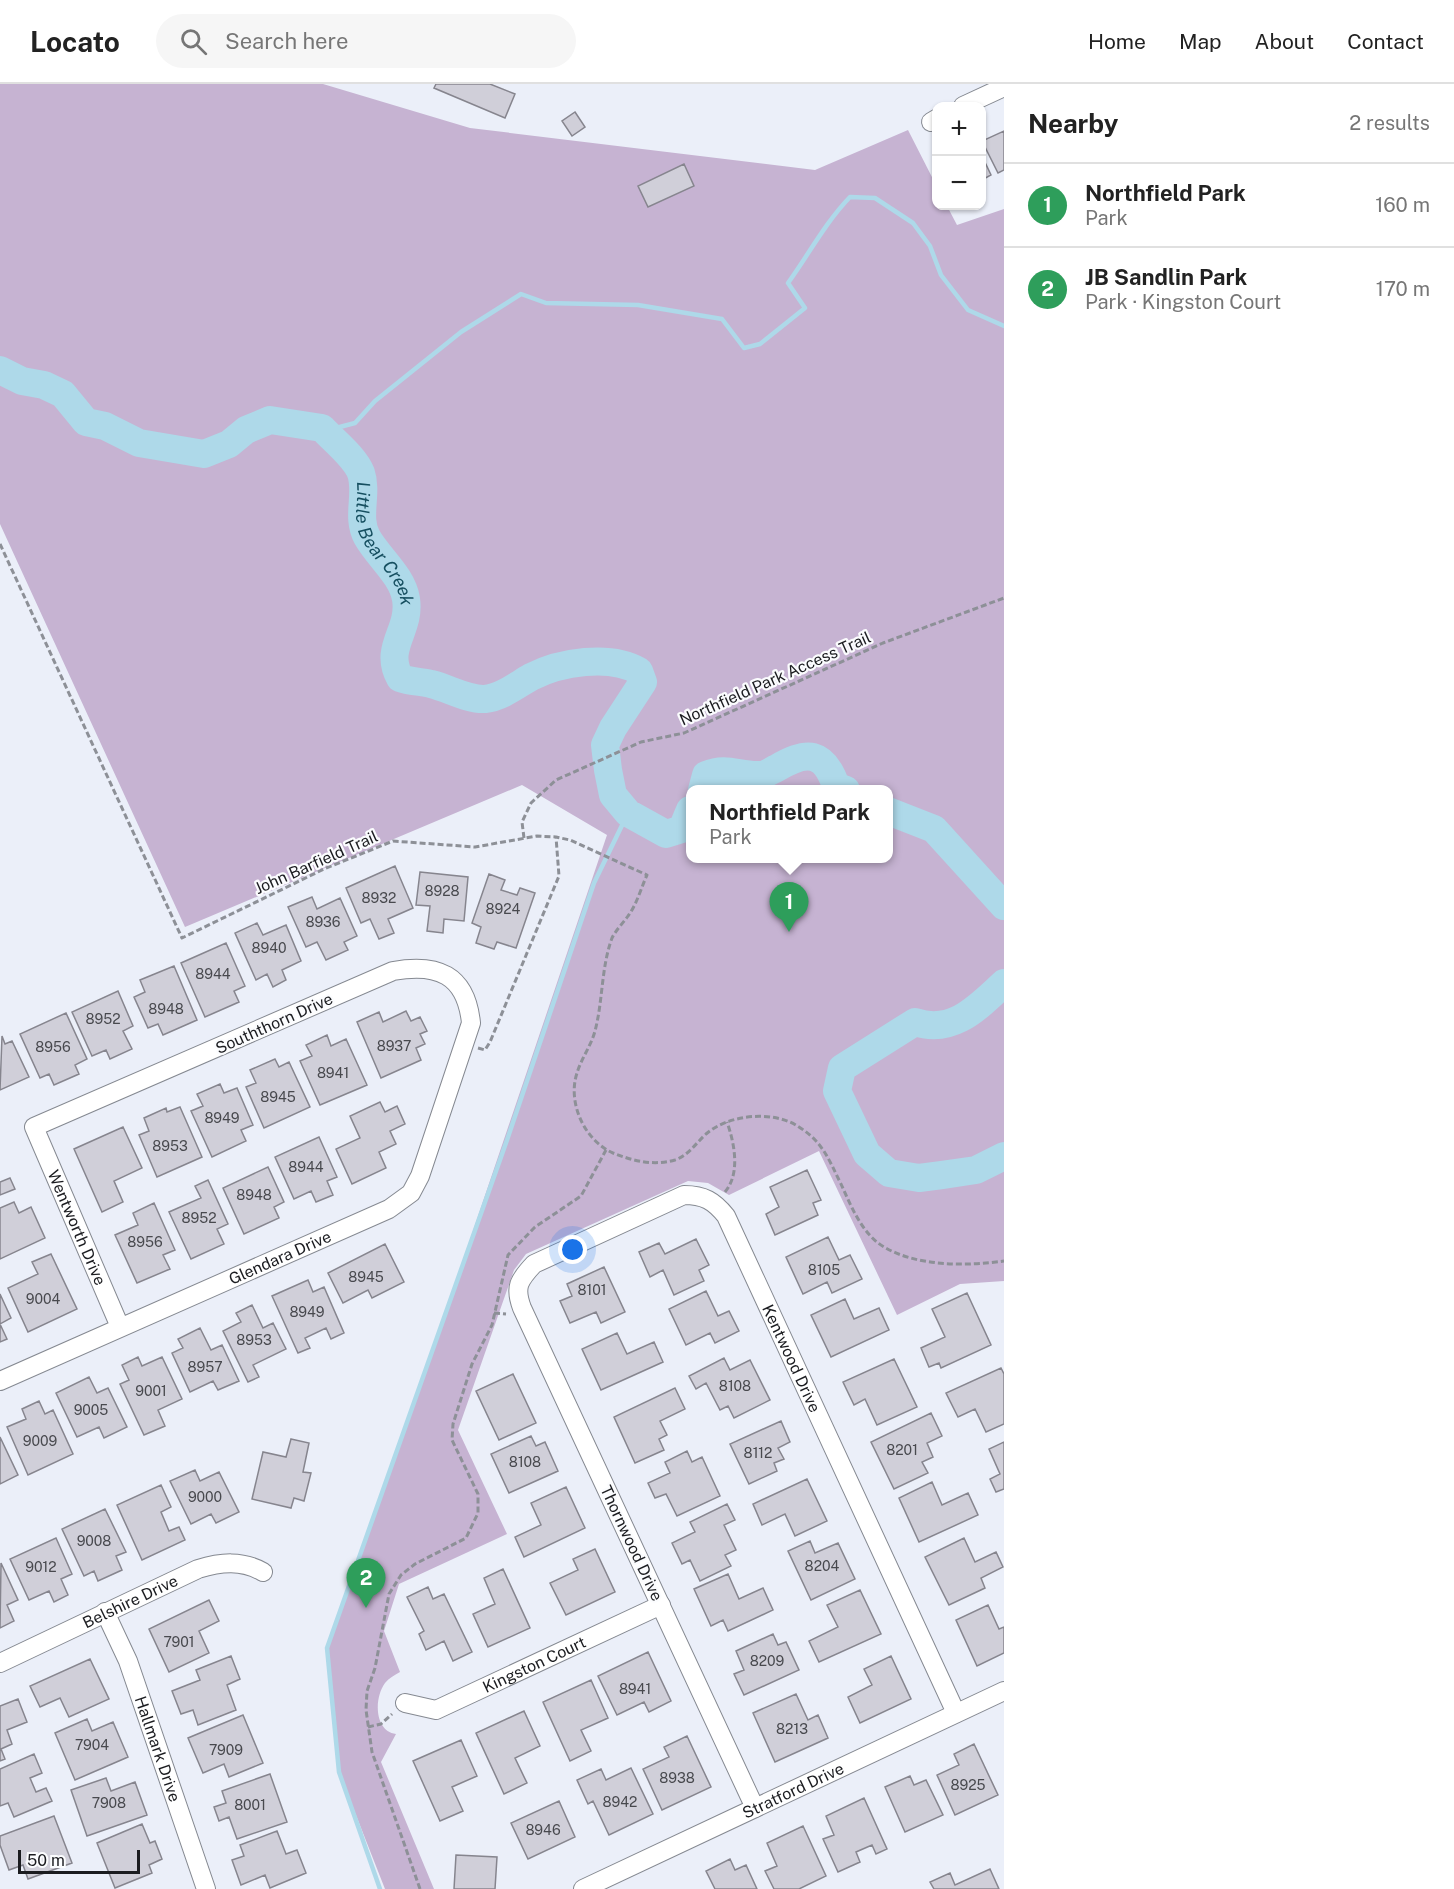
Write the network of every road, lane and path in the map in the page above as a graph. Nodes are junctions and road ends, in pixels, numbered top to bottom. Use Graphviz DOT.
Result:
graph roads {
  1 [pos="1004,87"];
  2 [pos="972,102"];
  3 [pos="0,544"];
  4 [pos="1004,598"];
  5 [pos="556,837"];
  6 [pos="524,838"];
  7 [pos="465,1043"];
  8 [pos="727,1122"];
  9 [pos="34,1127"];
  10 [pos="606,1150"];
  11 [pos="715,1202"];
  12 [pos="1004,1261"];
  13 [pos="120,1327"];
  14 [pos="0,1381"];
  15 [pos="263,1572"];
  16 [pos="661,1605"];
  17 [pos="105,1612"];
  18 [pos="0,1663"];
  19 [pos="1004,1690"];
  20 [pos="405,1702"];
  21 [pos="956,1713"];
  22 [pos="368,1727"];
  23 [pos="755,1808"];
  24 [pos="206,1889"];
  25 [pos="420,1889"];
  26 [pos="583,1889"];
  1 -- 2 [label="street"];
  3 -- 6 [label="path, John Barfield Trail"];
  4 -- 6 [label="path, Northfield Park Access Trail"];
  5 -- 6 [label="path, John Barfield Trail"];
  5 -- 7 [label="path"];
  5 -- 10 [label="path, John Barfield Trail"];
  7 -- 9 [label="street, Souththorn Drive"];
  7 -- 13 [label="street, Glendara Drive"];
  8 -- 10 [label="path, John Barfield Trail"];
  8 -- 11 [label="path"];
  8 -- 12 [label="path, John Barfield Trail"];
  9 -- 13 [label="street, Wentworth Drive"];
  10 -- 22 [label="path"];
  11 -- 16 [label="street, Thornwood Drive"];
  11 -- 21 [label="street, Kentwood Drive"];
  13 -- 14 [label="street, Glendara Drive"];
  15 -- 17 [label="street, Belshire Drive"];
  16 -- 20 [label="street, Kingston Court"];
  16 -- 23 [label="street, Thornwood Drive"];
  17 -- 18 [label="street, Belshire Drive"];
  17 -- 24 [label="street, Hallmark Drive"];
  19 -- 21 [label="street, Stratford Drive"];
  20 -- 22 [label="path"];
  21 -- 23 [label="street, Stratford Drive"];
  22 -- 25 [label="path"];
  23 -- 26 [label="street, Stratford Drive"];
}
